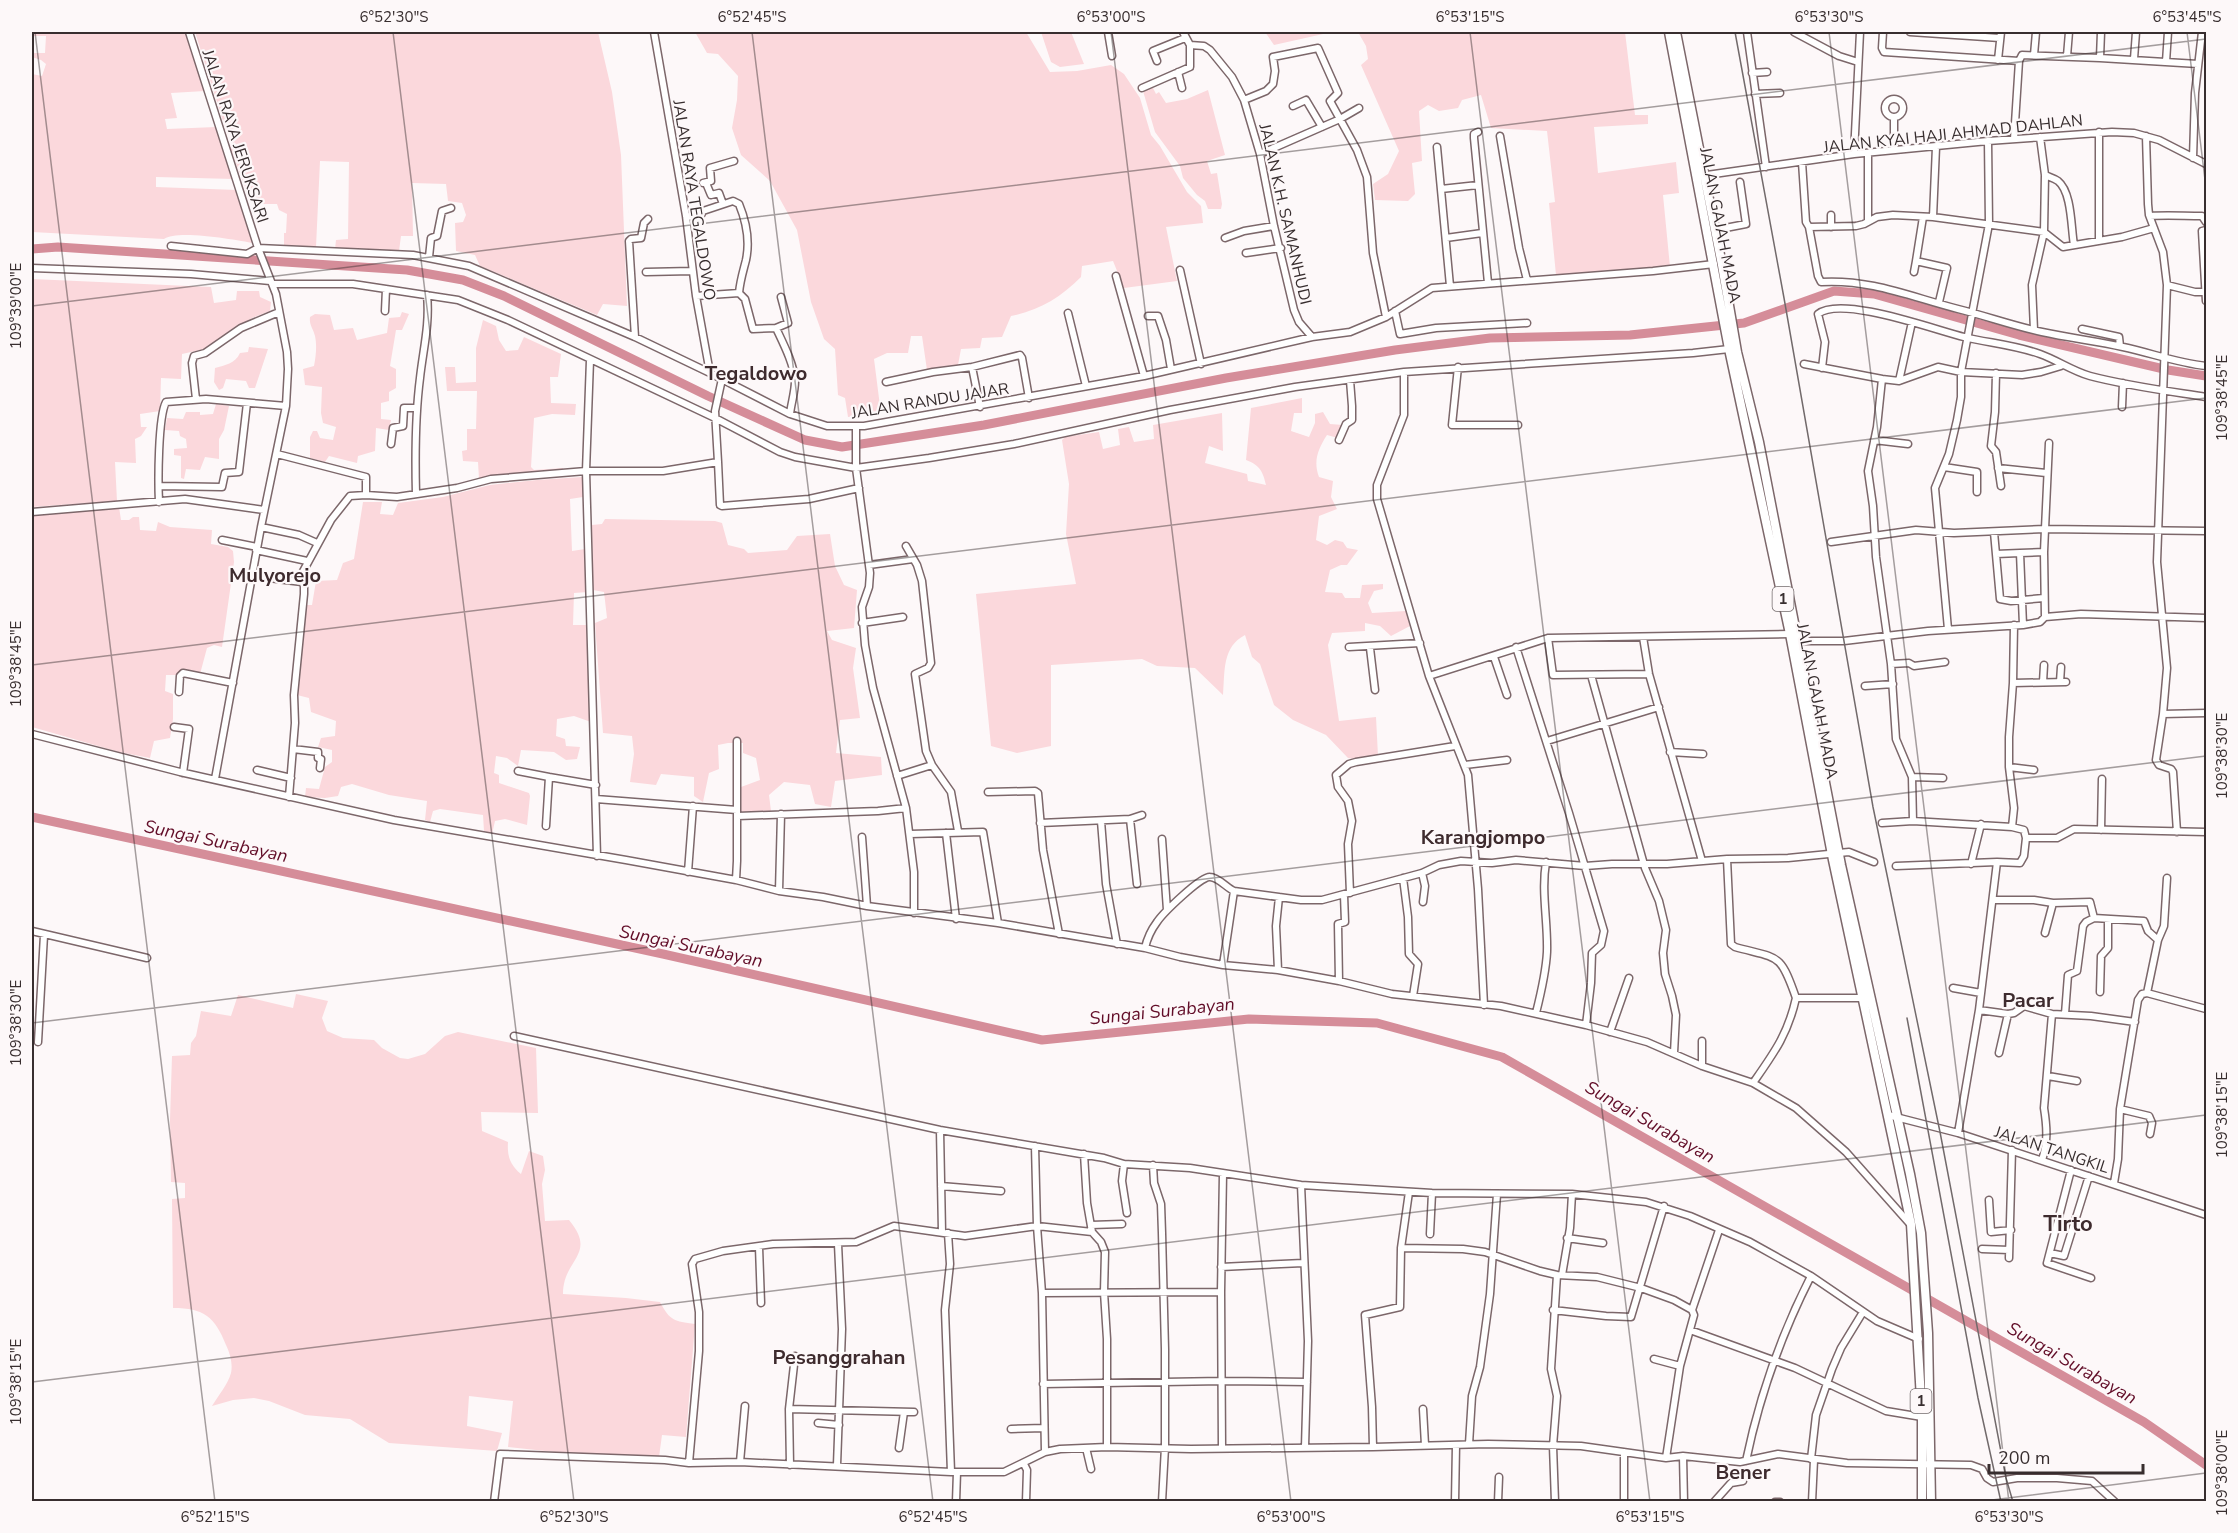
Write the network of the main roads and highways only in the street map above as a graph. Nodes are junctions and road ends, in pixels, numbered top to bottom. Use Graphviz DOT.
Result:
graph roads {
  1 [pos="1669,32"];
  2 [pos="1676,32"];
  3 [pos="1690,121"];
  4 [pos="1701,176"];
  5 [pos="1727,314"];
  6 [pos="1731,338"];
  7 [pos="1836,859"];
  8 [pos="1892,1116"];
  9 [pos="1917,1234"];
  10 [pos="1927,1463"];
  11 [pos="1927,1475"];
  12 [pos="1922,1502"];
  13 [pos="1931,1502"];
  1 -- 3 [label="highway, JALAN GAJAH MADA / 1"];
  2 -- 3 [label="highway, JALAN GAJAH MADA / 1"];
  3 -- 4 [label="highway, JALAN GAJAH MADA / 1"];
  4 -- 5 [label="highway, JALAN GAJAH MADA / 1"];
  4 -- 5 [label="highway, JALAN GAJAH MADA / 1"];
  5 -- 6 [label="highway, JALAN GAJAH MADA / 1"];
  6 -- 7 [label="highway, JALAN GAJAH MADA / 1"];
  6 -- 7 [label="highway, JALAN GAJAH MADA / 1"];
  7 -- 8 [label="highway, JALAN GAJAH MADA / 1"];
  7 -- 8 [label="highway, JALAN GAJAH MADA / 1"];
  8 -- 9 [label="highway, JALAN GAJAH MADA / 1"];
  8 -- 9 [label="highway, JALAN GAJAH MADA / 1"];
  9 -- 10 [label="highway, 1"];
  9 -- 10 [label="highway, 1"];
  10 -- 11 [label="highway, 1"];
  11 -- 12 [label="highway, 1"];
  11 -- 13 [label="highway, 1"];
}
